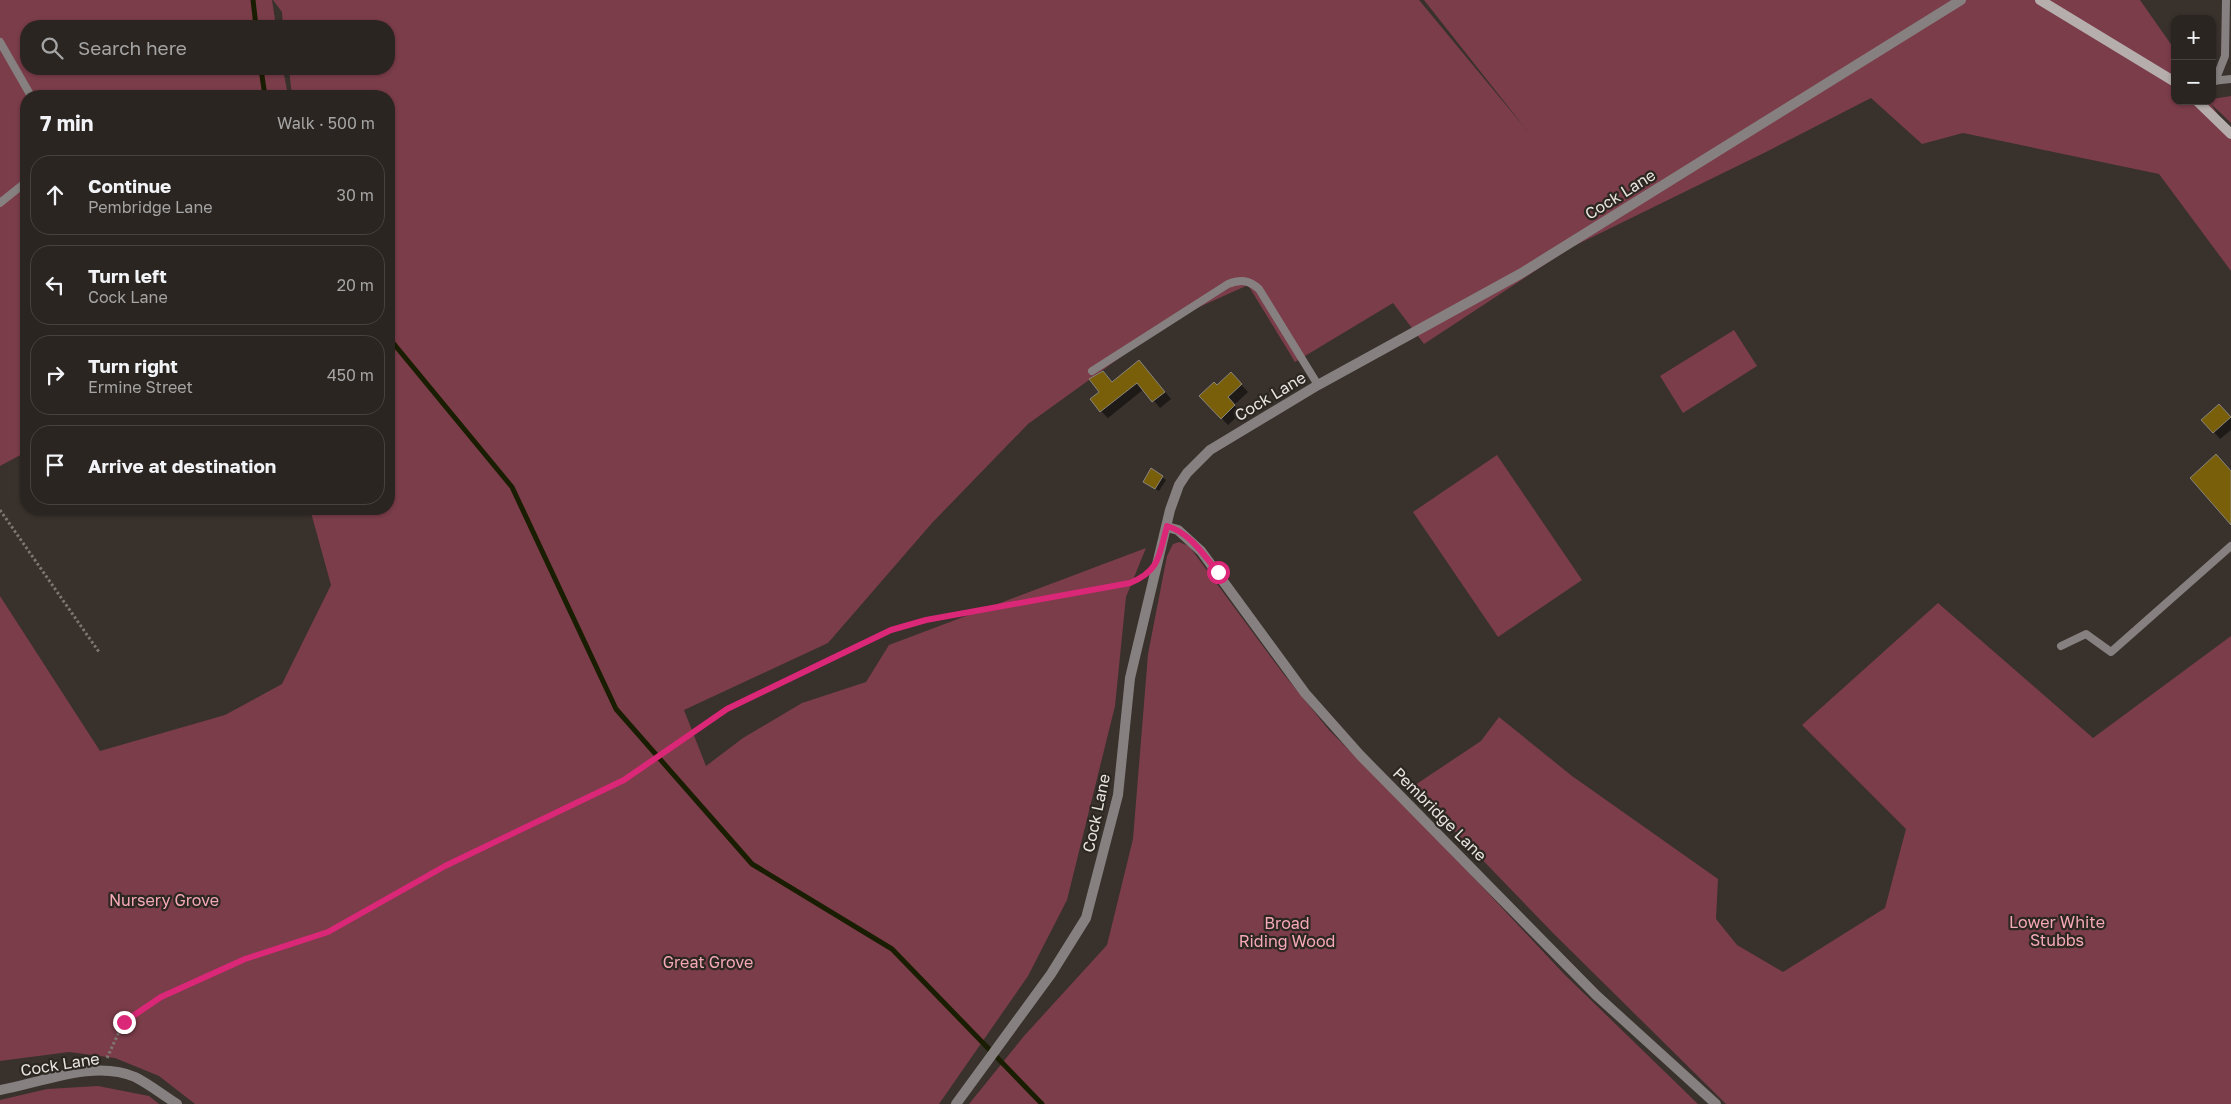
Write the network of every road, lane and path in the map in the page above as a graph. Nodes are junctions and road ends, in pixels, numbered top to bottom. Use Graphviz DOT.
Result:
graph roads {
  1 [pos="1961,0"];
  2 [pos="2040,0"];
  3 [pos="2226,0"];
  4 [pos="0,42"];
  5 [pos="2216,76"];
  6 [pos="2231,79"];
  7 [pos="2171,80"];
  8 [pos="2216,81"];
  9 [pos="28,90"];
  10 [pos="2201,105"];
  11 [pos="2231,134"];
  12 [pos="20,187"];
  13 [pos="0,203"];
  14 [pos="1092,371"];
  15 [pos="1318,385"];
  16 [pos="0,510"];
  17 [pos="1167,526"];
  18 [pos="2231,546"];
  19 [pos="1156,565"];
  20 [pos="2061,646"];
  21 [pos="99,652"];
  22 [pos="102,1070"];
  23 [pos="0,1090"];
  24 [pos="177,1104"];
  25 [pos="956,1104"];
  26 [pos="1716,1104"];
  1 -- 15 [label="street, Cock Lane"];
  2 -- 7 [label="street"];
  3 -- 5 [label="lane"];
  4 -- 9 [label="lane"];
  6 -- 8 [label="lane"];
  10 -- 11 [label="street"];
  12 -- 13 [label="lane"];
  14 -- 15 [label="lane"];
  15 -- 17 [label="street, Cock Lane"];
  16 -- 21 [label="path"];
  17 -- 19 [label="street, Cock Lane"];
  17 -- 26 [label="street, Pembridge Lane"];
  18 -- 20 [label="lane"];
  19 -- 22 [label="path"];
  19 -- 25 [label="street, Cock Lane"];
  22 -- 23 [label="street, Cock Lane"];
  22 -- 24 [label="street, Cock Lane"];
}
